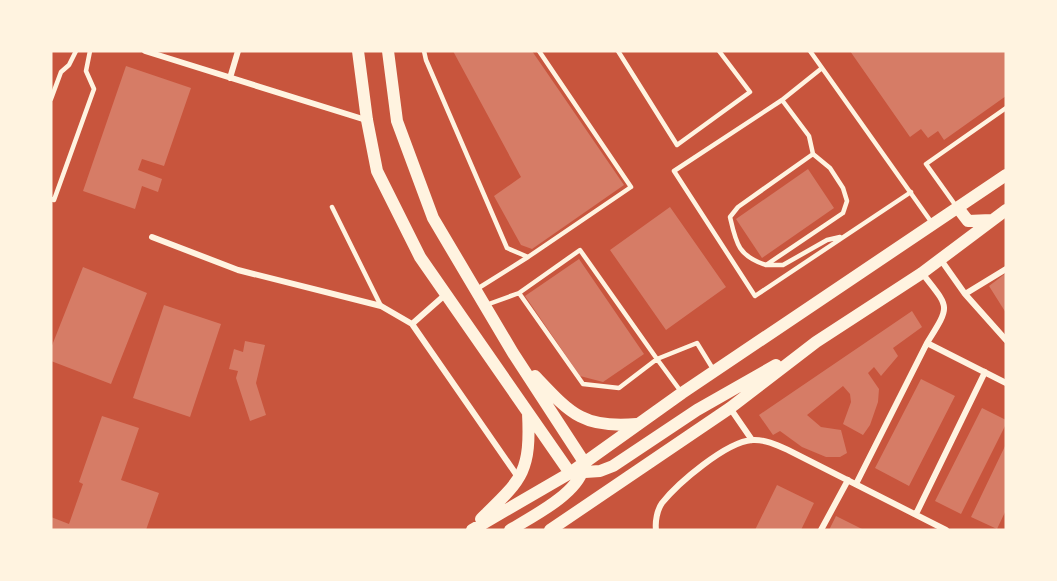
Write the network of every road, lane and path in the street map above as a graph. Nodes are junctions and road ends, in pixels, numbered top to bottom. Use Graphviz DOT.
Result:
graph roads {
  1 [pos="76,51"];
  2 [pos="90,51"];
  3 [pos="145,51"];
  4 [pos="238,51"];
  5 [pos="358,51"];
  6 [pos="388,51"];
  7 [pos="424,51"];
  8 [pos="539,51"];
  9 [pos="618,51"];
  10 [pos="719,51"];
  11 [pos="810,51"];
  12 [pos="822,68"];
  13 [pos="230,78"];
  14 [pos="51,99"];
  15 [pos="782,100"];
  16 [pos="1006,108"];
  17 [pos="367,120"];
  18 [pos="813,154"];
  19 [pos="1006,175"];
  20 [pos="911,192"];
  21 [pos="51,199"];
  22 [pos="332,207"];
  23 [pos="958,208"];
  24 [pos="1006,210"];
  25 [pos="991,220"];
  26 [pos="933,225"];
  27 [pos="843,236"];
  28 [pos="152,237"];
  29 [pos="528,257"];
  30 [pos="941,260"];
  31 [pos="766,265"];
  32 [pos="1006,269"];
  33 [pos="922,273"];
  34 [pos="475,290"];
  35 [pos="519,293"];
  36 [pos="446,294"];
  37 [pos="965,294"];
  38 [pos="486,305"];
  39 [pos="381,306"];
  40 [pos="412,324"];
  41 [pos="1006,340"];
  42 [pos="816,342"];
  43 [pos="927,343"];
  44 [pos="513,353"];
  45 [pos="657,359"];
  46 [pos="715,371"];
  47 [pos="985,372"];
  48 [pos="1006,383"];
  49 [pos="682,393"];
  50 [pos="730,408"];
  51 [pos="528,412"];
  52 [pos="638,424"];
  53 [pos="752,440"];
  54 [pos="579,470"];
  55 [pos="519,478"];
  56 [pos="848,480"];
  57 [pos="856,484"];
  58 [pos="916,514"];
  59 [pos="932,527"];
  60 [pos="471,530"];
  61 [pos="510,530"];
  62 [pos="550,530"];
  63 [pos="656,530"];
  64 [pos="821,530"];
  65 [pos="946,530"];
  1 -- 14 [label="lane"];
  2 -- 21 [label="lane"];
  3 -- 13 [label="street"];
  4 -- 13 [label="street"];
  5 -- 17 [label="main road"];
  6 -- 34 [label="main road"];
  7 -- 29 [label="lane"];
  8 -- 29 [label="lane"];
  9 -- 10 [label="lane"];
  11 -- 12 [label="lane"];
  12 -- 15 [label="lane"];
  12 -- 20 [label="lane"];
  13 -- 17 [label="street"];
  15 -- 18 [label="lane"];
  15 -- 27 [label="lane"];
  16 -- 23 [label="lane"];
  17 -- 36 [label="main road"];
  18 -- 31 [label="lane"];
  18 -- 31 [label="lane"];
  19 -- 23 [label="main road"];
  20 -- 26 [label="lane"];
  20 -- 27 [label="lane"];
  22 -- 39 [label="lane"];
  23 -- 25 [label="main road"];
  23 -- 26 [label="main road"];
  24 -- 25 [label="main road"];
  25 -- 30 [label="main road"];
  26 -- 46 [label="main road"];
  27 -- 31 [label="lane"];
  28 -- 39 [label="street"];
  29 -- 34 [label="lane"];
  30 -- 33 [label="main road"];
  30 -- 37 [label="street"];
  32 -- 37 [label="street"];
  33 -- 42 [label="main road"];
  33 -- 43 [label="street"];
  34 -- 38 [label="main road"];
  35 -- 38 [label="lane"];
  35 -- 45 [label="lane"];
  35 -- 45 [label="lane"];
  36 -- 40 [label="street"];
  36 -- 51 [label="main road"];
  37 -- 41 [label="street"];
  38 -- 44 [label="main road"];
  39 -- 40 [label="street"];
  40 -- 55 [label="street"];
  42 -- 50 [label="main road"];
  42 -- 54 [label="main road"];
  43 -- 47 [label="street"];
  43 -- 57 [label="street"];
  44 -- 52 [label="main road"];
  44 -- 54 [label="main road"];
  45 -- 46 [label="lane"];
  45 -- 49 [label="lane"];
  46 -- 49 [label="main road"];
  47 -- 48 [label="street"];
  47 -- 58 [label="street"];
  49 -- 52 [label="main road"];
  50 -- 53 [label="street"];
  50 -- 62 [label="main road"];
  51 -- 54 [label="main road"];
  51 -- 55 [label="main road"];
  52 -- 54 [label="main road"];
  53 -- 56 [label="street"];
  53 -- 63 [label="street"];
  54 -- 60 [label="main road"];
  54 -- 61 [label="main road"];
  55 -- 60 [label="main road"];
  56 -- 57 [label="street"];
  56 -- 64 [label="street"];
  57 -- 58 [label="street"];
  58 -- 59 [label="street"];
  59 -- 65 [label="street"];
}
